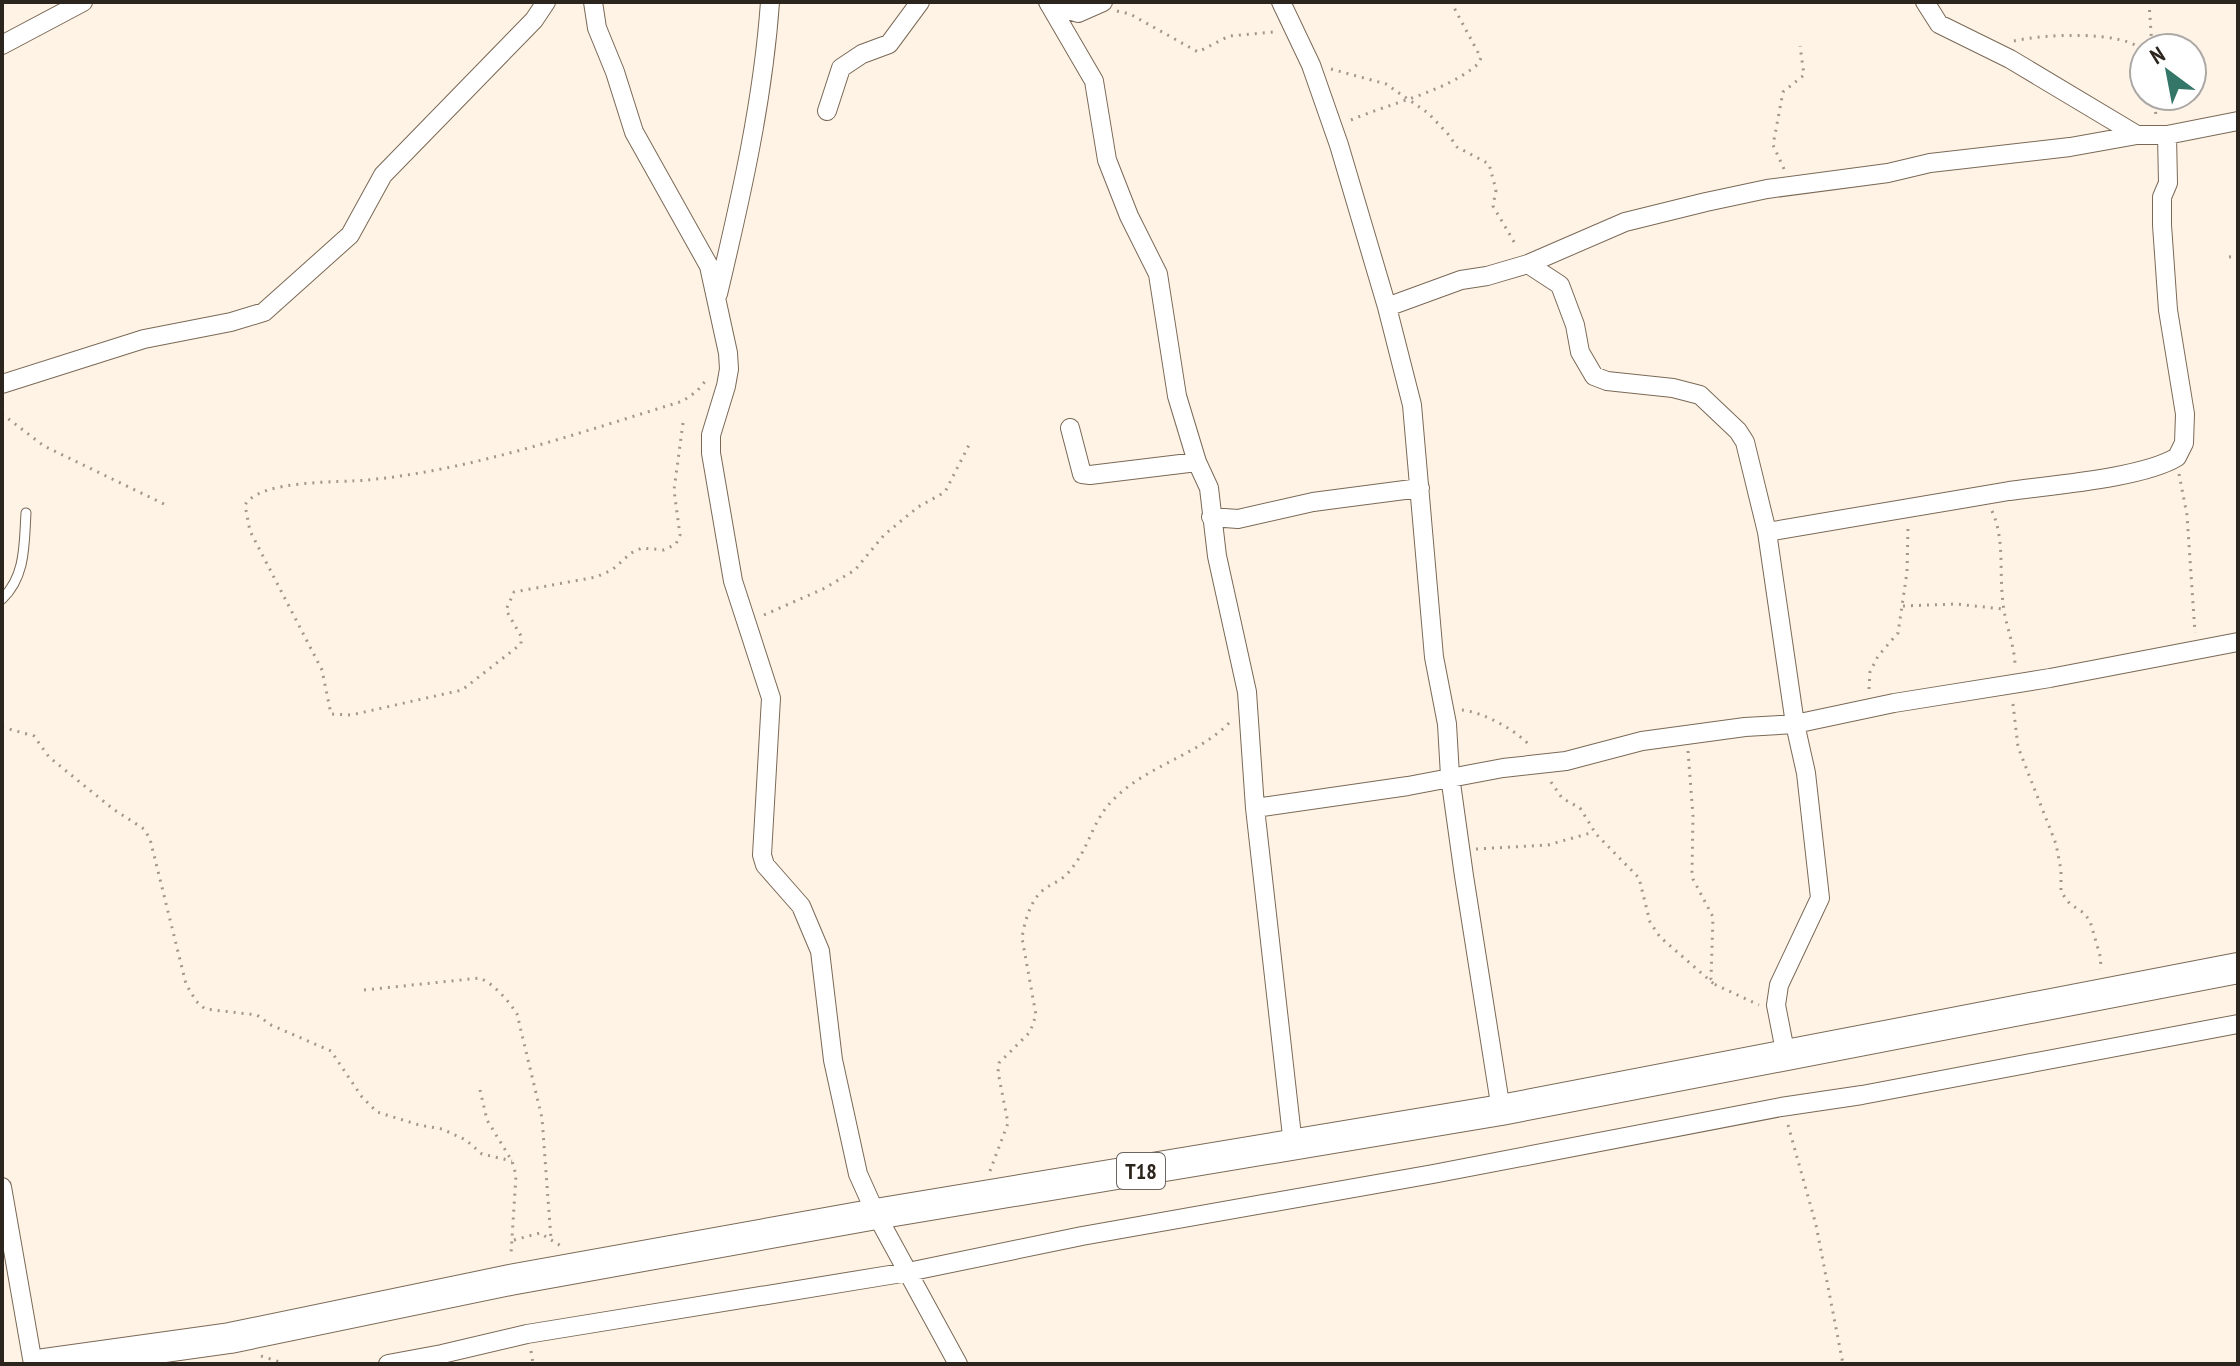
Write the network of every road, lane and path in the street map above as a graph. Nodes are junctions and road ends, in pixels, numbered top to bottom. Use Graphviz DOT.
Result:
graph roads {
  1 [pos="83,2"];
  2 [pos="546,2"];
  3 [pos="593,2"];
  4 [pos="770,2"];
  5 [pos="920,2"];
  6 [pos="1103,2"];
  7 [pos="1281,2"];
  8 [pos="1451,2"];
  9 [pos="1925,2"];
  10 [pos="2149,2"];
  11 [pos="1049,3"];
  12 [pos="1084,11"];
  13 [pos="1294,28"];
  14 [pos="2151,32"];
  15 [pos="2128,42"];
  16 [pos="2,45"];
  17 [pos="1800,46"];
  18 [pos="1987,48"];
  19 [pos="1311,65"];
  20 [pos="1410,99"];
  21 [pos="827,111"];
  22 [pos="2238,121"];
  23 [pos="1332,127"];
  24 [pos="2137,135"];
  25 [pos="2167,135"];
  26 [pos="1793,187"];
  27 [pos="2238,256"];
  28 [pos="2229,257"];
  29 [pos="1528,264"];
  30 [pos="716,304"];
  31 [pos="1387,307"];
  32 [pos="728,353"];
  33 [pos="2,384"];
  34 [pos="2,414"];
  35 [pos="683,423"];
  36 [pos="1070,428"];
  37 [pos="969,445"];
  38 [pos="2175,459"];
  39 [pos="1197,462"];
  40 [pos="1420,488"];
  41 [pos="1970,497"];
  42 [pos="166,505"];
  43 [pos="1907,510"];
  44 [pos="26,513"];
  45 [pos="1211,517"];
  46 [pos="1767,532"];
  47 [pos="2,599"];
  48 [pos="1903,606"];
  49 [pos="2004,610"];
  50 [pos="746,623"];
  51 [pos="2238,642"];
  52 [pos="2197,649"];
  53 [pos="2014,685"];
  54 [pos="1247,692"];
  55 [pos="1860,711"];
  56 [pos="1445,712"];
  57 [pos="1795,724"];
  58 [pos="2,727"];
  59 [pos="1687,735"];
  60 [pos="1539,764"];
  61 [pos="1450,776"];
  62 [pos="1255,808"];
  63 [pos="1594,832"];
  64 [pos="1460,849"];
  65 [pos="2238,968"];
  66 [pos="1714,984"];
  67 [pos="364,990"];
  68 [pos="2099,994"];
  69 [pos="1777,1012"];
  70 [pos="2238,1024"];
  71 [pos="1786,1056"];
  72 [pos="480,1090"];
  73 [pos="1781,1107"];
  74 [pos="1501,1110"];
  75 [pos="1293,1145"];
  76 [pos="512,1161"];
  77 [pos="2,1187"];
  78 [pos="974,1198"];
  79 [pos="876,1214"];
  80 [pos="551,1239"];
  81 [pos="512,1240"];
  82 [pos="561,1246"];
  83 [pos="908,1272"];
  84 [pos="510,1280"];
  85 [pos="33,1364"];
  86 [pos="43,1364"];
  87 [pos="388,1364"];
  88 [pos="958,1364"];
  89 [pos="1843,1364"];
  1 -- 16 [label="street"];
  2 -- 33 [label="street"];
  3 -- 30 [label="street"];
  4 -- 30 [label="street"];
  5 -- 21 [label="street"];
  6 -- 12 [label="street"];
  7 -- 13 [label="street"];
  8 -- 20 [label="path"];
  9 -- 18 [label="street"];
  10 -- 14 [label="path"];
  11 -- 12 [label="street"];
  11 -- 39 [label="street"];
  12 -- 13 [label="path"];
  13 -- 19 [label="street"];
  15 -- 18 [label="path"];
  17 -- 26 [label="path"];
  18 -- 24 [label="street"];
  19 -- 20 [label="path"];
  19 -- 23 [label="street"];
  20 -- 23 [label="path"];
  20 -- 29 [label="path"];
  22 -- 25 [label="street"];
  23 -- 31 [label="street"];
  24 -- 25 [label="street"];
  24 -- 26 [label="street"];
  25 -- 38 [label="street"];
  26 -- 29 [label="street"];
  27 -- 28 [label="path"];
  29 -- 31 [label="street"];
  29 -- 46 [label="street"];
  30 -- 32 [label="street"];
  31 -- 40 [label="street"];
  32 -- 35 [label="path"];
  32 -- 50 [label="street"];
  34 -- 42 [label="path"];
  36 -- 39 [label="street"];
  37 -- 50 [label="path"];
  38 -- 41 [label="street"];
  38 -- 52 [label="path"];
  39 -- 45 [label="street"];
  40 -- 45 [label="street"];
  40 -- 56 [label="street"];
  41 -- 43 [label="street"];
  41 -- 49 [label="path"];
  43 -- 46 [label="street"];
  43 -- 48 [label="path"];
  44 -- 47 [label="lane"];
  45 -- 54 [label="street"];
  46 -- 57 [label="street"];
  48 -- 49 [label="path"];
  48 -- 55 [label="path"];
  49 -- 53 [label="path"];
  50 -- 79 [label="street"];
  51 -- 52 [label="street"];
  52 -- 53 [label="street"];
  53 -- 55 [label="street"];
  53 -- 68 [label="path"];
  54 -- 62 [label="street"];
  54 -- 78 [label="path"];
  55 -- 57 [label="street"];
  56 -- 60 [label="path"];
  56 -- 61 [label="street"];
  57 -- 59 [label="street"];
  57 -- 69 [label="street"];
  58 -- 76 [label="path"];
  59 -- 60 [label="street"];
  59 -- 66 [label="path"];
  60 -- 61 [label="street"];
  60 -- 63 [label="path"];
  61 -- 62 [label="street"];
  61 -- 64 [label="street"];
  62 -- 75 [label="street"];
  63 -- 64 [label="path"];
  63 -- 66 [label="path"];
  64 -- 74 [label="street"];
  65 -- 68 [label="highway, T18"];
  66 -- 69 [label="path"];
  67 -- 80 [label="path"];
  68 -- 71 [label="highway, T18"];
  69 -- 71 [label="street"];
  70 -- 73 [label="street"];
  71 -- 74 [label="highway, T18"];
  72 -- 76 [label="path"];
  73 -- 83 [label="street"];
  73 -- 89 [label="path"];
  74 -- 75 [label="highway, T18"];
  75 -- 78 [label="highway, T18"];
  76 -- 81 [label="path"];
  77 -- 85 [label="street"];
  78 -- 79 [label="highway, T18"];
  79 -- 83 [label="street"];
  79 -- 84 [label="highway, T18"];
  80 -- 81 [label="path"];
  80 -- 82 [label="path"];
  81 -- 84 [label="path"];
  83 -- 87 [label="street"];
  83 -- 88 [label="street"];
  84 -- 86 [label="highway, T18"];
}
